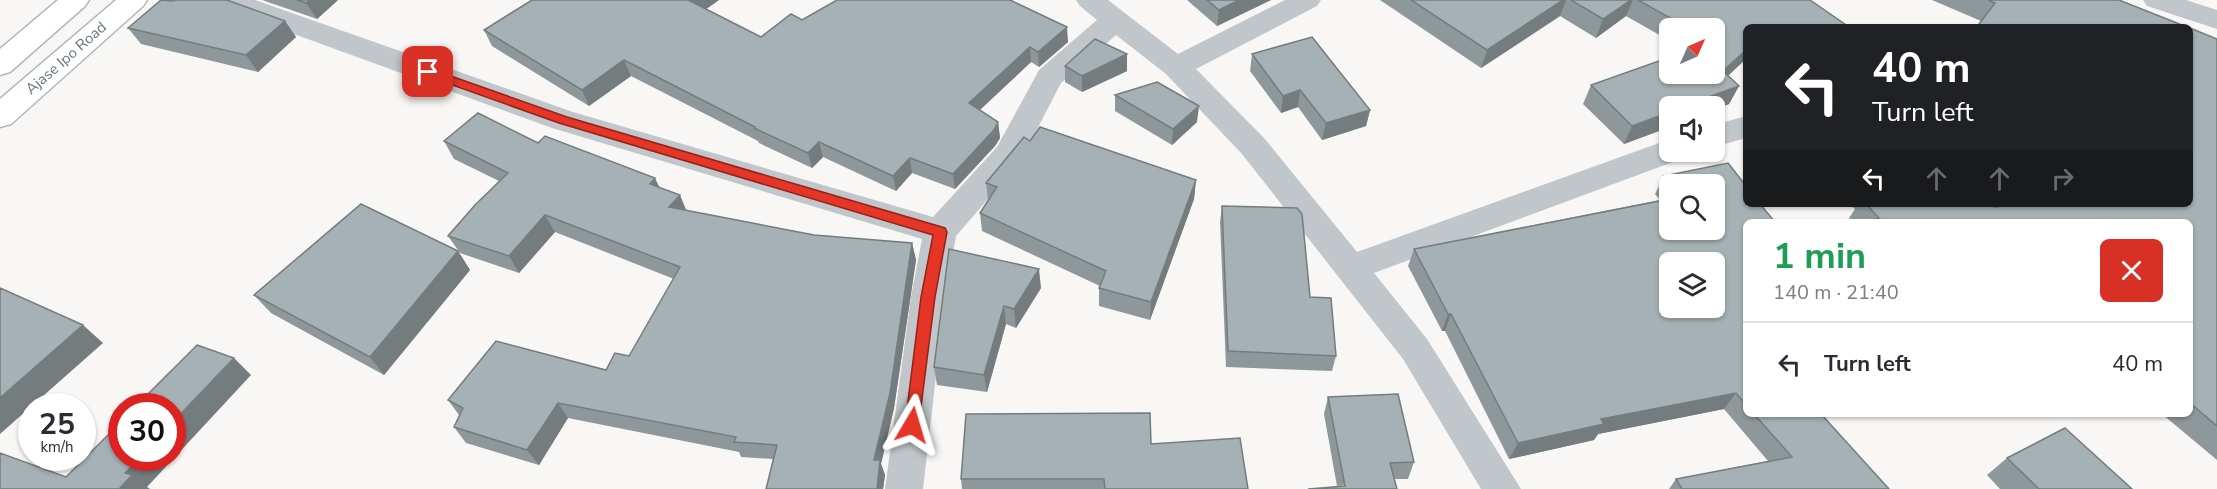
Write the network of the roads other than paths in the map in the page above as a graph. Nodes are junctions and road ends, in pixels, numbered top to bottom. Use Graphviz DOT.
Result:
graph roads {
  1 [pos="75,0"];
  2 [pos="132,0"];
  3 [pos="227,0"];
  4 [pos="1090,0"];
  5 [pos="1307,0"];
  6 [pos="2157,0"];
  7 [pos="1115,20"];
  8 [pos="2217,20"];
  9 [pos="0,66"];
  10 [pos="1176,67"];
  11 [pos="0,116"];
  12 [pos="1743,128"];
  13 [pos="1725,133"];
  14 [pos="1659,155"];
  15 [pos="940,232"];
  16 [pos="1352,268"];
  17 [pos="904,489"];
  18 [pos="1502,489"];
  1 -- 9 [label="highway"];
  2 -- 11 [label="highway, Ajase Ipo Road"];
  3 -- 15 [label="street"];
  4 -- 7 [label="street"];
  5 -- 10 [label="street"];
  6 -- 8 [label="street"];
  7 -- 10 [label="street"];
  7 -- 15 [label="street"];
  10 -- 16 [label="street"];
  12 -- 13 [label="street"];
  14 -- 16 [label="street"];
  15 -- 17 [label="street"];
  16 -- 18 [label="street"];
}
